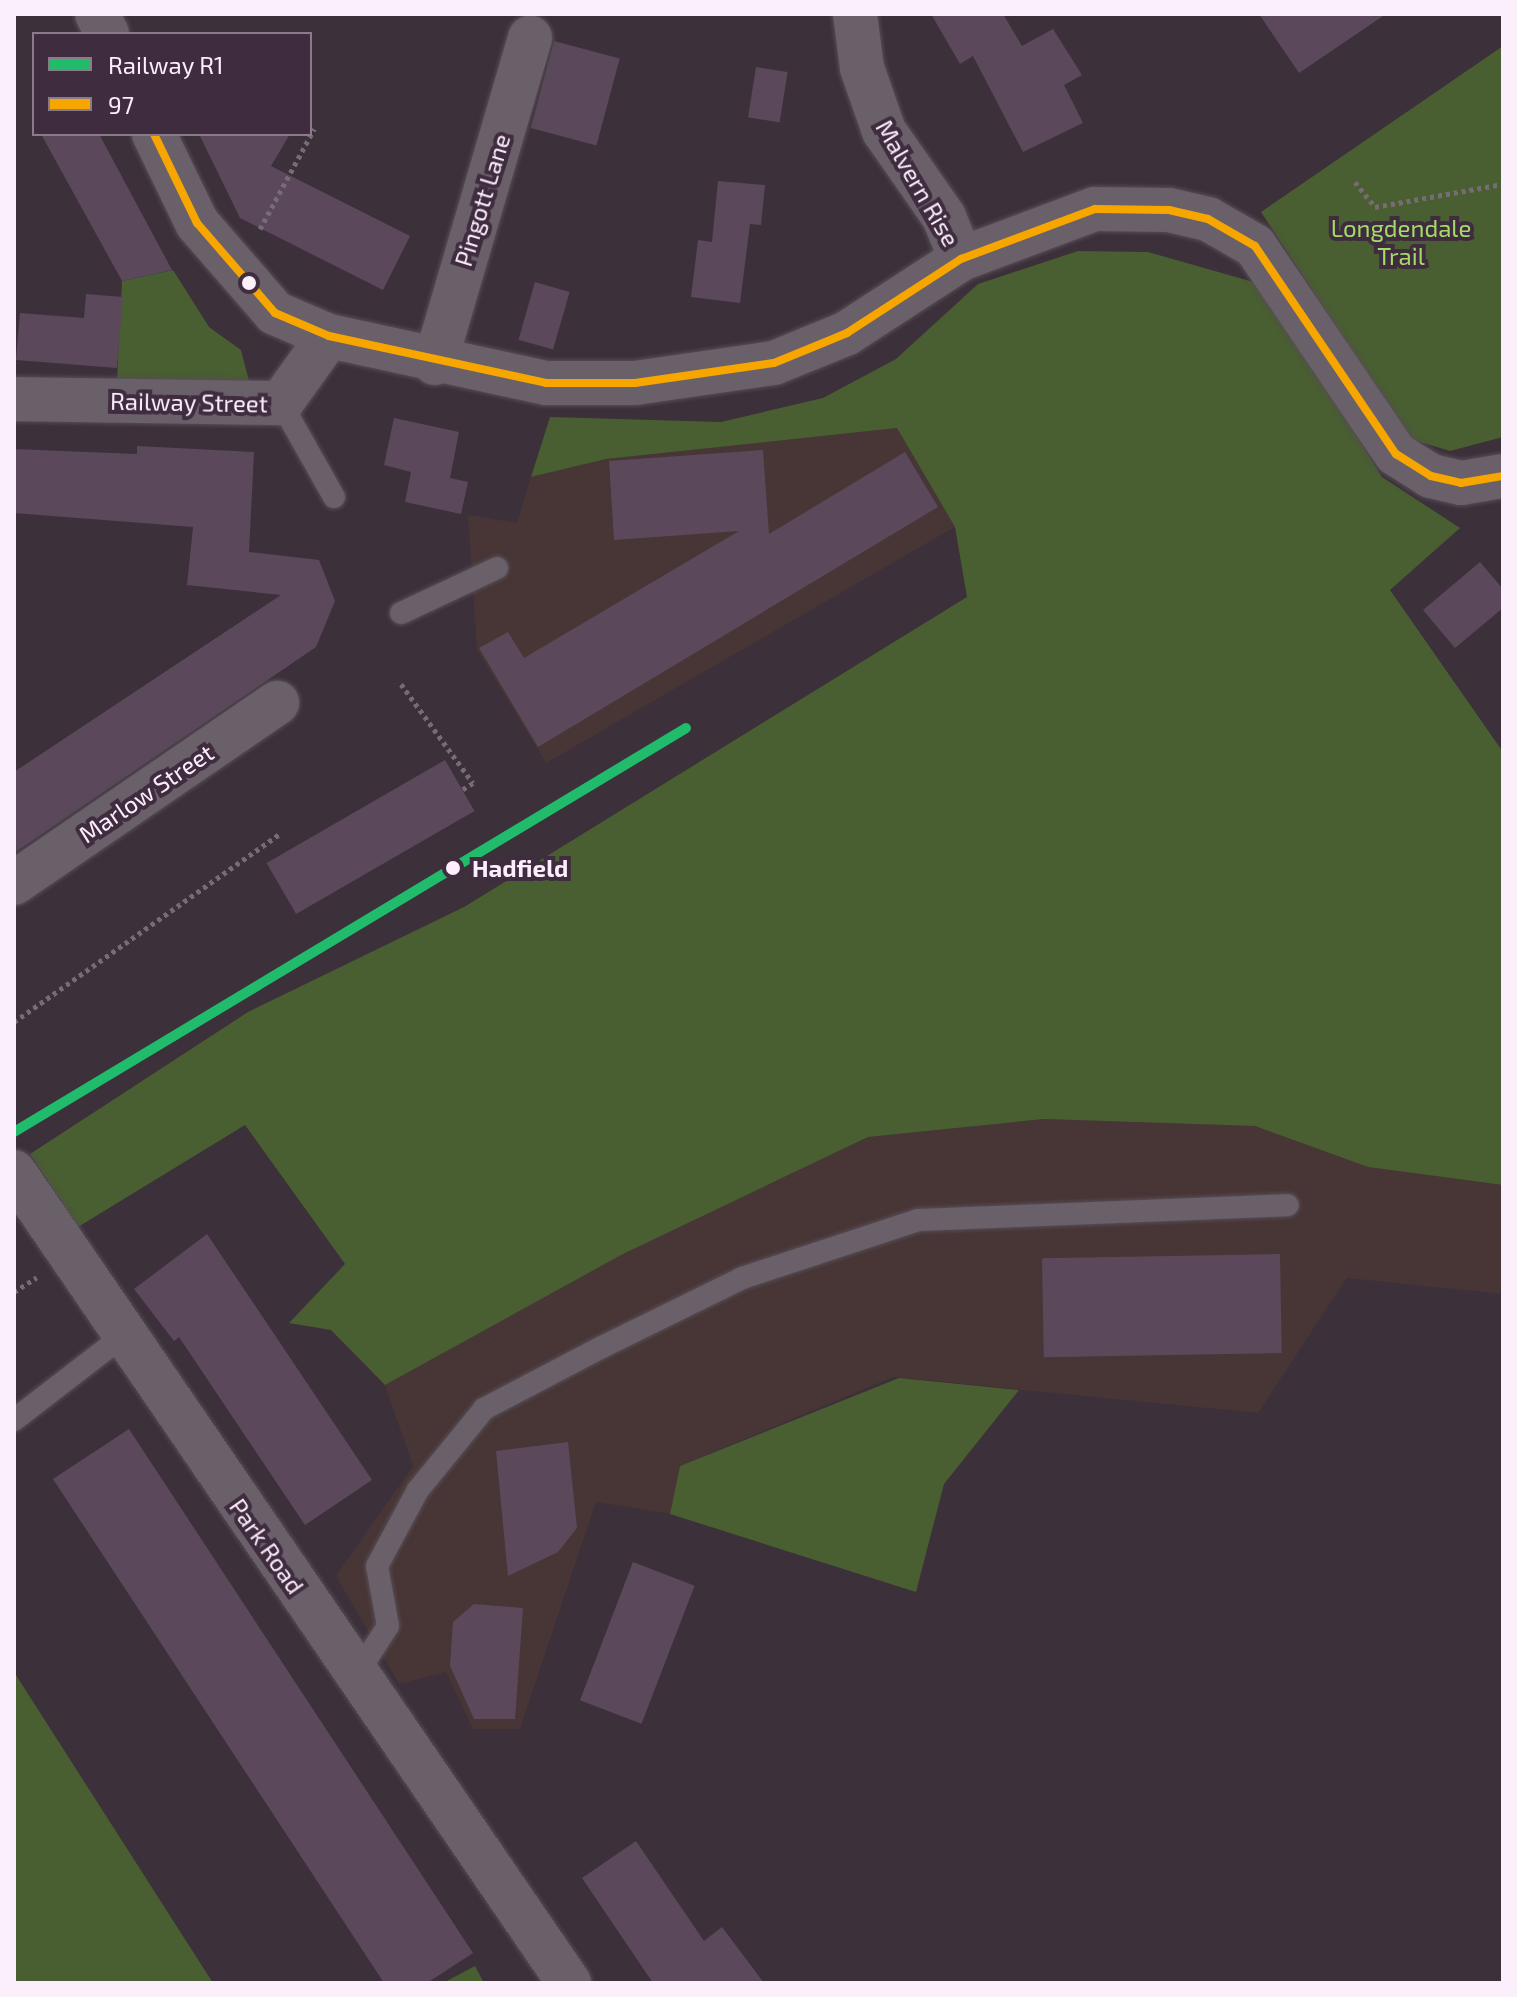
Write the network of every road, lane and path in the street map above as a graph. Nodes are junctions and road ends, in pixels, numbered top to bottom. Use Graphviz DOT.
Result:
graph roads {
  1 [pos="97,14"];
  2 [pos="855,14"];
  3 [pos="106,32"];
  4 [pos="530,38"];
  5 [pos="314,129"];
  6 [pos="312,133"];
  7 [pos="155,136"];
  8 [pos="310,136"];
  9 [pos="1355,182"];
  10 [pos="1503,184"];
  11 [pos="961,259"];
  12 [pos="235,276"];
  13 [pos="329,336"];
  14 [pos="435,363"];
  15 [pos="14,399"];
  16 [pos="281,403"];
  17 [pos="1503,476"];
  18 [pos="334,497"];
  19 [pos="497,568"];
  20 [pos="401,613"];
  21 [pos="401,684"];
  22 [pos="277,703"];
  23 [pos="462,790"];
  24 [pos="280,834"];
  25 [pos="14,883"];
  26 [pos="14,1022"];
  27 [pos="14,1172"];
  28 [pos="1288,1205"];
  29 [pos="111,1346"];
  30 [pos="14,1420"];
  31 [pos="357,1674"];
  32 [pos="569,1983"];
  1 -- 3 [label="street"];
  2 -- 11 [label="street, Malvern Rise"];
  4 -- 14 [label="street, Pingott Lane"];
  5 -- 6 [label="path"];
  7 -- 12 [label="street"];
  8 -- 12 [label="path"];
  9 -- 10 [label="path"];
  11 -- 14 [label="street"];
  11 -- 17 [label="street"];
  12 -- 13 [label="street"];
  13 -- 14 [label="street"];
  13 -- 16 [label="street, Railway Street"];
  15 -- 16 [label="street, Railway Street"];
  16 -- 18 [label="lane"];
  19 -- 20 [label="lane"];
  21 -- 23 [label="path"];
  22 -- 25 [label="street, Marlow Street"];
  24 -- 26 [label="path"];
  27 -- 29 [label="street, Park Road"];
  28 -- 31 [label="lane"];
  29 -- 30 [label="lane"];
  29 -- 31 [label="street, Park Road"];
  31 -- 32 [label="street, Park Road"];
}
